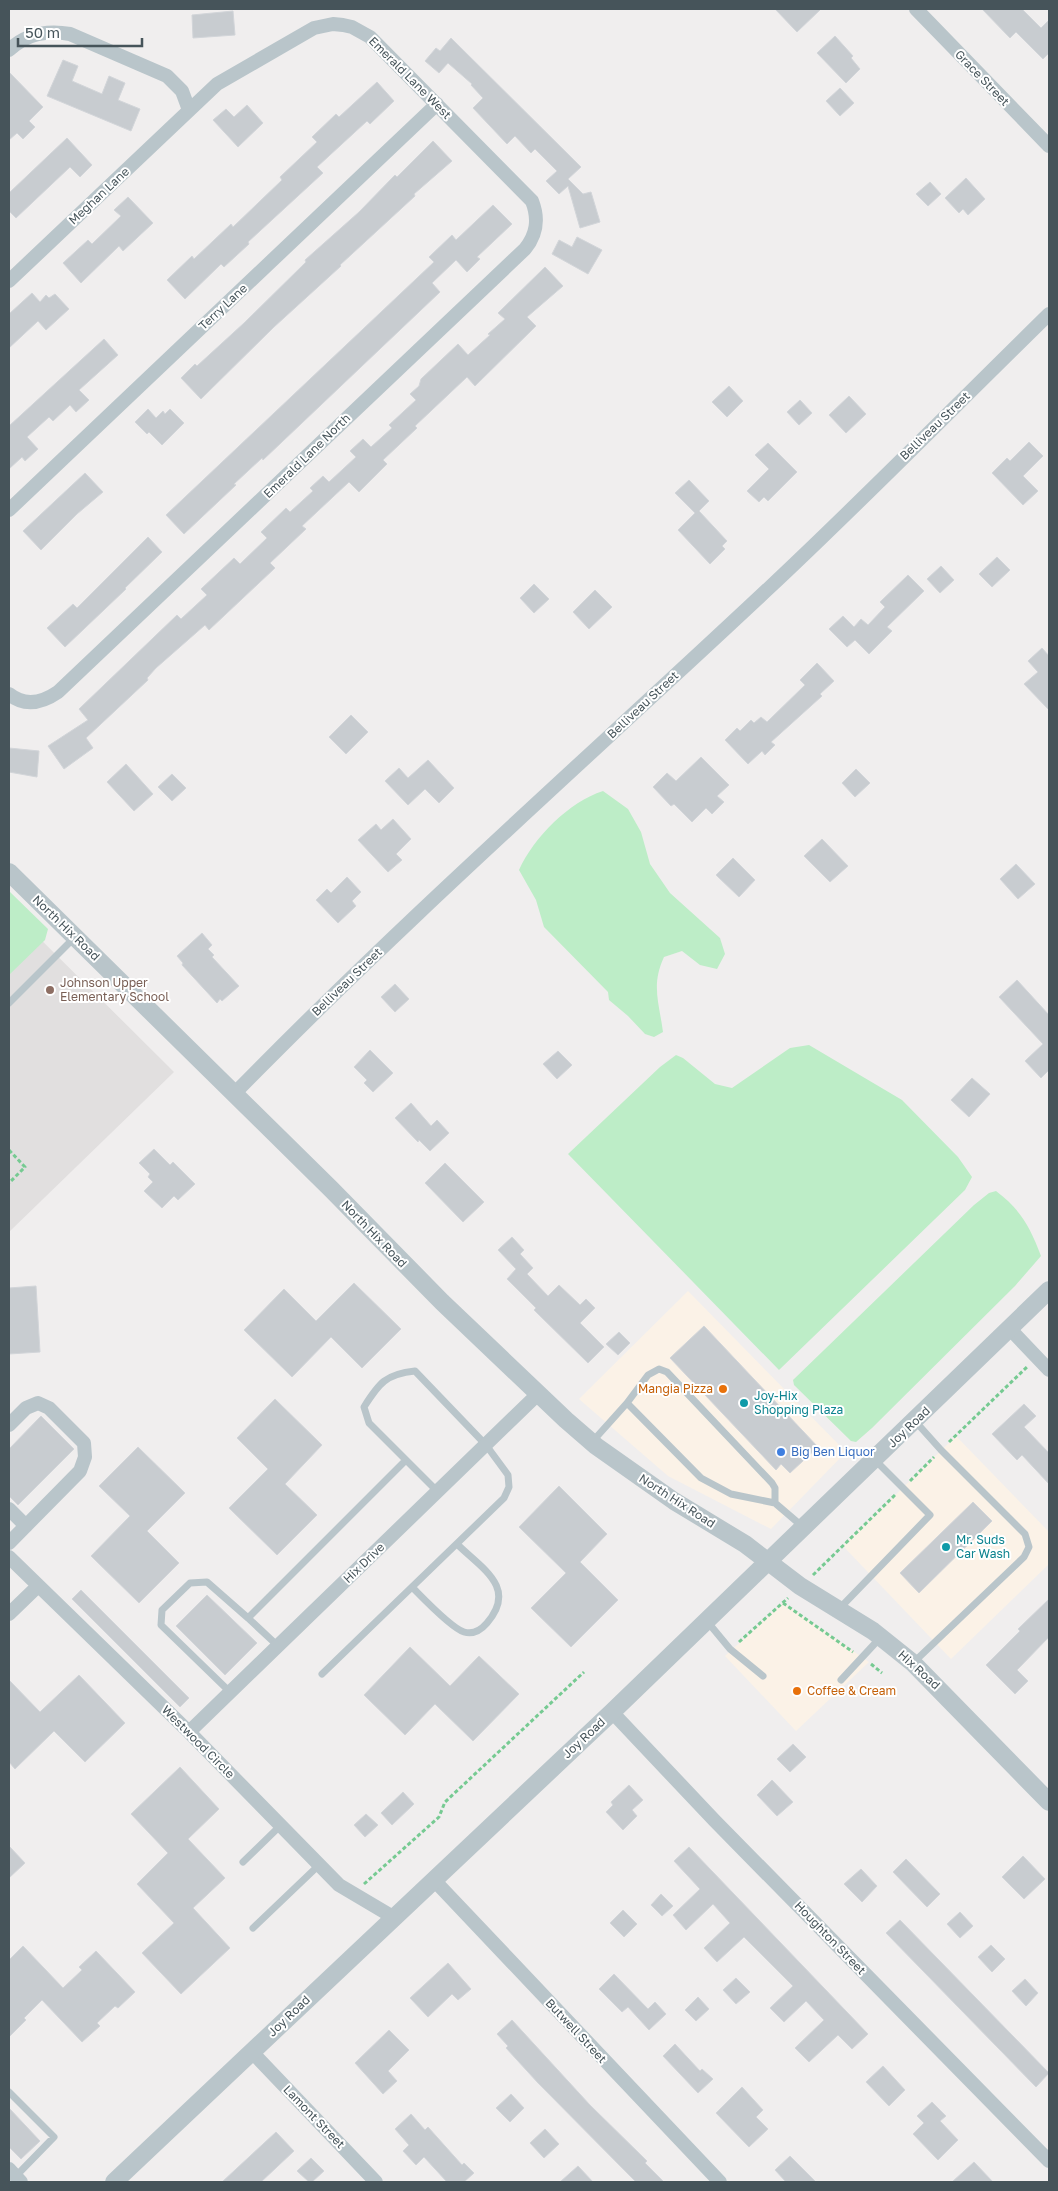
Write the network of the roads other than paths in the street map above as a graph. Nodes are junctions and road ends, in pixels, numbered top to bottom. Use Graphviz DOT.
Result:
graph roads {
  1 [pos="916,9"];
  2 [pos="9,50"];
  3 [pos="437,104"];
  4 [pos="189,110"];
  5 [pos="1049,146"];
  6 [pos="535,209"];
  7 [pos="9,281"];
  8 [pos="1049,314"];
  9 [pos="9,510"];
  10 [pos="9,694"];
  11 [pos="9,872"];
  12 [pos="75,937"];
  13 [pos="9,1004"];
  14 [pos="234,1094"];
  15 [pos="1049,1290"];
  16 [pos="1010,1329"];
  17 [pos="1049,1370"];
  18 [pos="538,1394"];
  19 [pos="627,1403"];
  20 [pos="915,1421"];
  21 [pos="9,1425"];
  22 [pos="592,1442"];
  23 [pos="486,1445"];
  24 [pos="406,1460"];
  25 [pos="875,1460"];
  26 [pos="438,1491"];
  27 [pos="775,1503"];
  28 [pos="9,1509"];
  29 [pos="26,1526"];
  30 [pos="804,1528"];
  31 [pos="9,1543"];
  32 [pos="456,1544"];
  33 [pos="9,1557"];
  34 [pos="768,1562"];
  35 [pos="38,1586"];
  36 [pos="412,1587"];
  37 [pos="838,1610"];
  38 [pos="9,1614"];
  39 [pos="248,1618"];
  40 [pos="705,1620"];
  41 [pos="881,1637"];
  42 [pos="278,1646"];
  43 [pos="913,1663"];
  44 [pos="322,1674"];
  45 [pos="763,1676"];
  46 [pos="841,1680"];
  47 [pos="230,1692"];
  48 [pos="612,1712"];
  49 [pos="189,1732"];
  50 [pos="1049,1802"];
  51 [pos="282,1825"];
  52 [pos="243,1862"];
  53 [pos="319,1865"];
  54 [pos="433,1879"];
  55 [pos="393,1917"];
  56 [pos="253,1928"];
  57 [pos="252,2052"];
  58 [pos="9,2092"];
  59 [pos="1049,2162"];
  60 [pos="15,2176"];
  61 [pos="114,2182"];
  62 [pos="376,2182"];
  63 [pos="720,2182"];
  1 -- 5 [label="street, Grace Street"];
  2 -- 4 [label="street"];
  3 -- 4 [label="street, Emerald Lane West"];
  3 -- 6 [label="street, Emerald Lane West"];
  3 -- 9 [label="street, Terry Lane"];
  4 -- 7 [label="street, Meghan Lane"];
  6 -- 10 [label="street, Emerald Lane North"];
  8 -- 14 [label="street, Belliveau Street"];
  11 -- 12 [label="street, North Hix Road"];
  12 -- 13 [label="lane"];
  12 -- 14 [label="street, North Hix Road"];
  14 -- 18 [label="street, North Hix Road"];
  15 -- 16 [label="street, Joy Road"];
  16 -- 17 [label="street"];
  16 -- 20 [label="street, Joy Road"];
  18 -- 22 [label="street, North Hix Road"];
  18 -- 23 [label="street, Hix Drive"];
  19 -- 22 [label="lane"];
  19 -- 27 [label="lane"];
  19 -- 27 [label="lane"];
  20 -- 25 [label="street, Joy Road"];
  20 -- 43 [label="lane"];
  21 -- 29 [label="street"];
  22 -- 34 [label="street, North Hix Road"];
  23 -- 24 [label="lane"];
  23 -- 26 [label="street, Hix Drive"];
  23 -- 32 [label="lane"];
  24 -- 26 [label="lane"];
  24 -- 39 [label="lane"];
  25 -- 30 [label="street, Joy Road"];
  25 -- 37 [label="lane"];
  26 -- 42 [label="street, Hix Drive"];
  27 -- 30 [label="lane"];
  28 -- 29 [label="street"];
  29 -- 31 [label="street"];
  30 -- 34 [label="street, Joy Road"];
  32 -- 36 [label="lane"];
  32 -- 36 [label="lane"];
  33 -- 35 [label="street, Westwood Circle"];
  34 -- 37 [label="street, Hix Road"];
  34 -- 40 [label="street, Joy Road"];
  35 -- 38 [label="street"];
  35 -- 49 [label="street, Westwood Circle"];
  36 -- 44 [label="lane"];
  37 -- 41 [label="street, Hix Road"];
  39 -- 42 [label="lane"];
  39 -- 47 [label="lane"];
  40 -- 45 [label="lane"];
  40 -- 48 [label="street, Joy Road"];
  41 -- 43 [label="street, Hix Road"];
  41 -- 46 [label="lane"];
  42 -- 47 [label="street, Hix Drive"];
  43 -- 50 [label="street, Hix Road"];
  47 -- 49 [label="street, Hix Drive"];
  48 -- 54 [label="street, Joy Road"];
  48 -- 59 [label="street, Houghton Street"];
  49 -- 51 [label="street, Westwood Circle"];
  51 -- 52 [label="lane"];
  51 -- 53 [label="street, Westwood Circle"];
  53 -- 55 [label="street, Westwood Circle"];
  53 -- 56 [label="lane"];
  54 -- 55 [label="street, Joy Road"];
  54 -- 63 [label="street, Butwell Street"];
  55 -- 57 [label="street, Joy Road"];
  57 -- 61 [label="street, Joy Road"];
  57 -- 62 [label="street, Lamont Street"];
  58 -- 60 [label="lane"];
}
